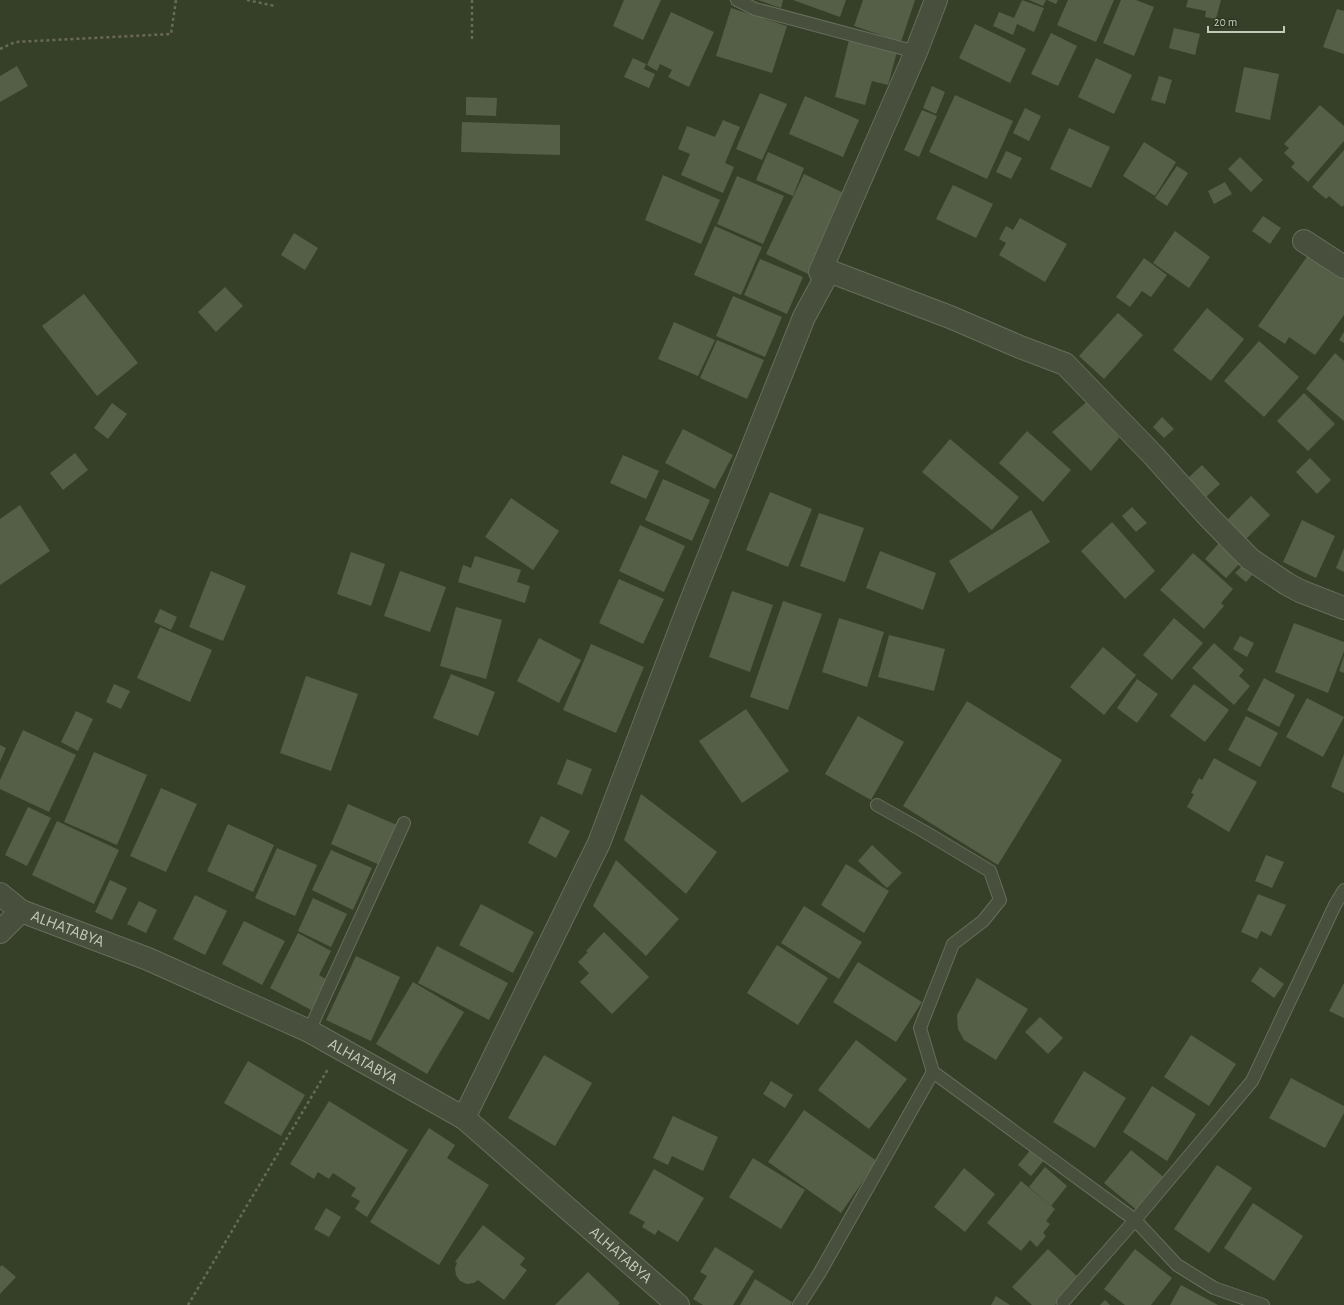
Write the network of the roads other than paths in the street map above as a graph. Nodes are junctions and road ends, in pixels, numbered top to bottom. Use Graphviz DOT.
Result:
graph roads {
  1 [pos="737,0"];
  2 [pos="936,0"];
  3 [pos="916,52"];
  4 [pos="1304,241"];
  5 [pos="1344,267"];
  6 [pos="829,271"];
  7 [pos="1344,608"];
  8 [pos="877,805"];
  9 [pos="404,823"];
  10 [pos="1344,890"];
  11 [pos="0,894"];
  12 [pos="21,911"];
  13 [pos="0,932"];
  14 [pos="309,1031"];
  15 [pos="933,1072"];
  16 [pos="464,1118"];
  17 [pos="1135,1220"];
  18 [pos="1063,1302"];
  19 [pos="678,1305"];
  20 [pos="799,1305"];
  21 [pos="1263,1305"];
  1 -- 3 [label="lane"];
  2 -- 3 [label="street"];
  3 -- 6 [label="street"];
  4 -- 5 [label="street"];
  6 -- 7 [label="street"];
  6 -- 16 [label="street"];
  8 -- 15 [label="lane"];
  9 -- 14 [label="lane"];
  10 -- 17 [label="lane"];
  11 -- 12 [label="street, ALHATABYA"];
  12 -- 13 [label="street"];
  12 -- 14 [label="street, ALHATABYA"];
  14 -- 16 [label="street, ALHATABYA"];
  15 -- 17 [label="lane"];
  15 -- 20 [label="lane"];
  16 -- 19 [label="street, ALHATABYA"];
  17 -- 18 [label="lane"];
  17 -- 21 [label="lane"];
}
